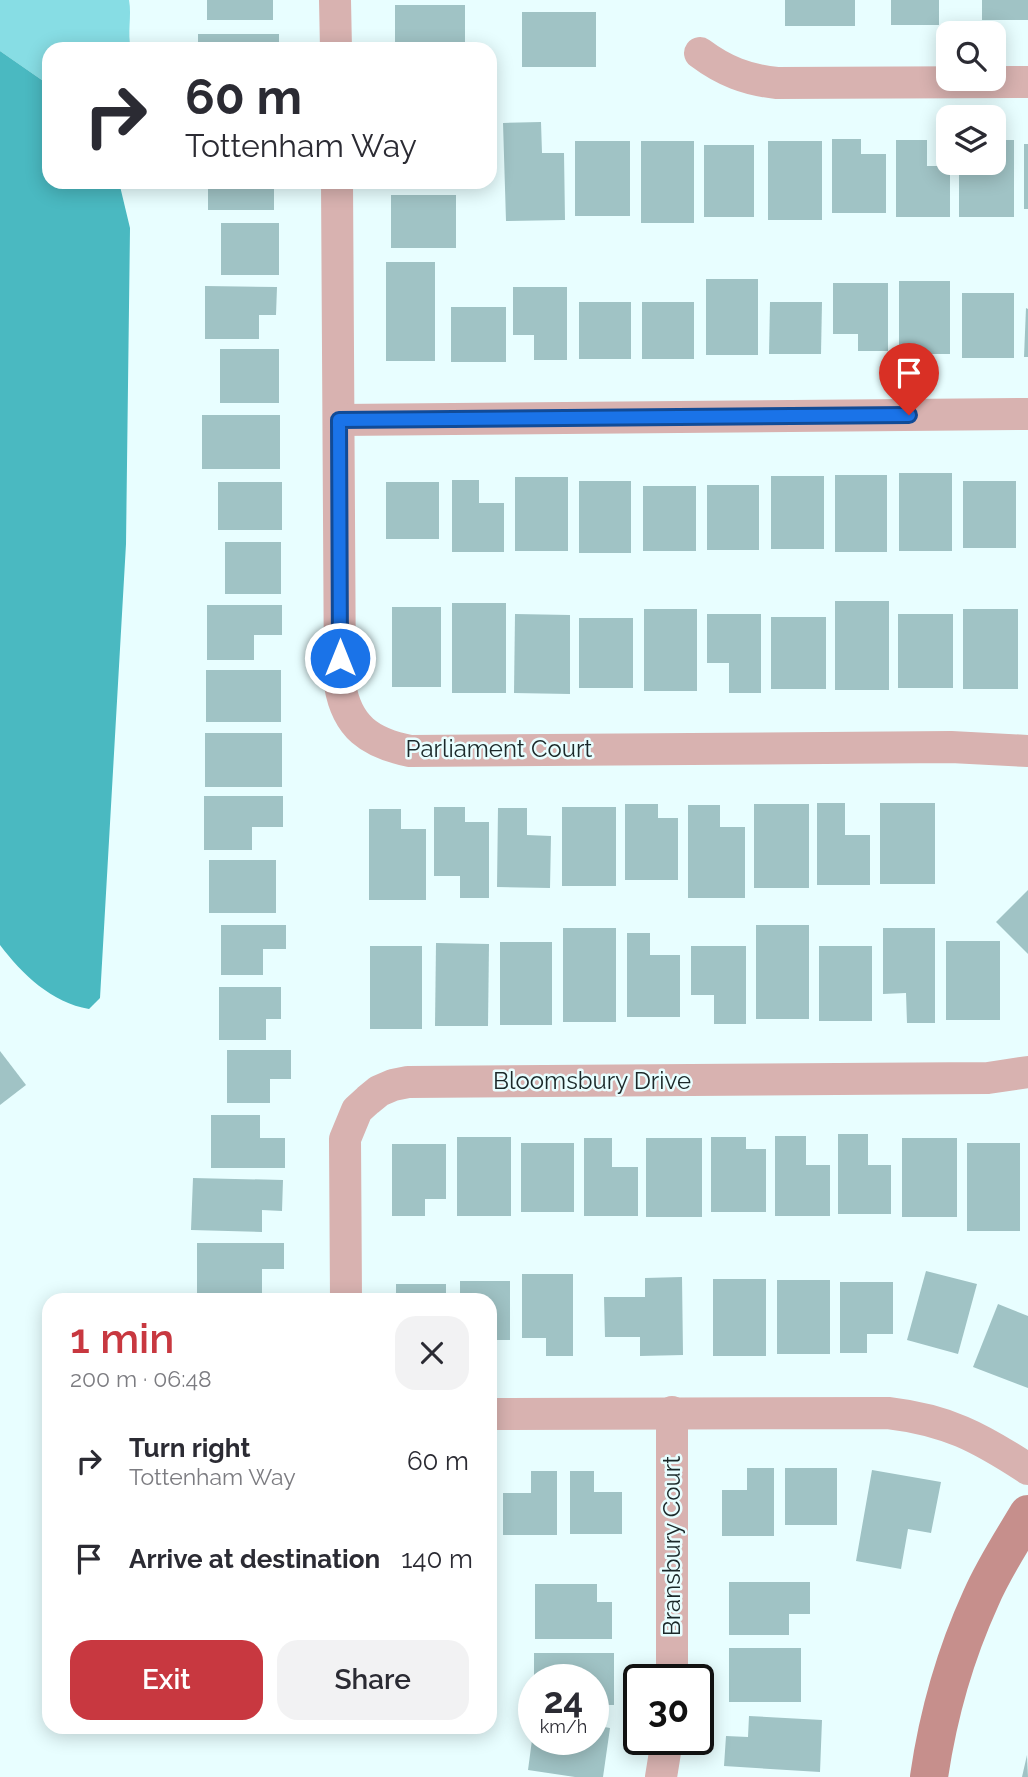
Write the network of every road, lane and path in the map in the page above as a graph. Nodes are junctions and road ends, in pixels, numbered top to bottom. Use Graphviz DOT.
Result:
graph roads {
  1 [pos="335,0"];
  2 [pos="336,42"];
  3 [pos="700,53"];
  4 [pos="1028,82"];
  5 [pos="337,189"];
  6 [pos="1028,414"];
  7 [pos="339,420"];
  8 [pos="1028,751"];
  9 [pos="1028,1072"];
  10 [pos="346,1293"];
  11 [pos="672,1412"];
  12 [pos="497,1414"];
  13 [pos="1028,1469"];
  14 [pos="1028,1514"];
  15 [pos="672,1664"];
  16 [pos="665,1755"];
  17 [pos="661,1777"];
  18 [pos="929,1777"];
  1 -- 2 [label="street"];
  3 -- 4 [label="street"];
  5 -- 7 [label="street, Parliament Court"];
  6 -- 7 [label="street"];
  7 -- 8 [label="street, Parliament Court"];
  9 -- 10 [label="street, Bloomsbury Drive"];
  11 -- 12 [label="street"];
  11 -- 13 [label="street"];
  11 -- 15 [label="street, Bransbury Court"];
  14 -- 18 [label="street"];
  16 -- 17 [label="street"];
}
